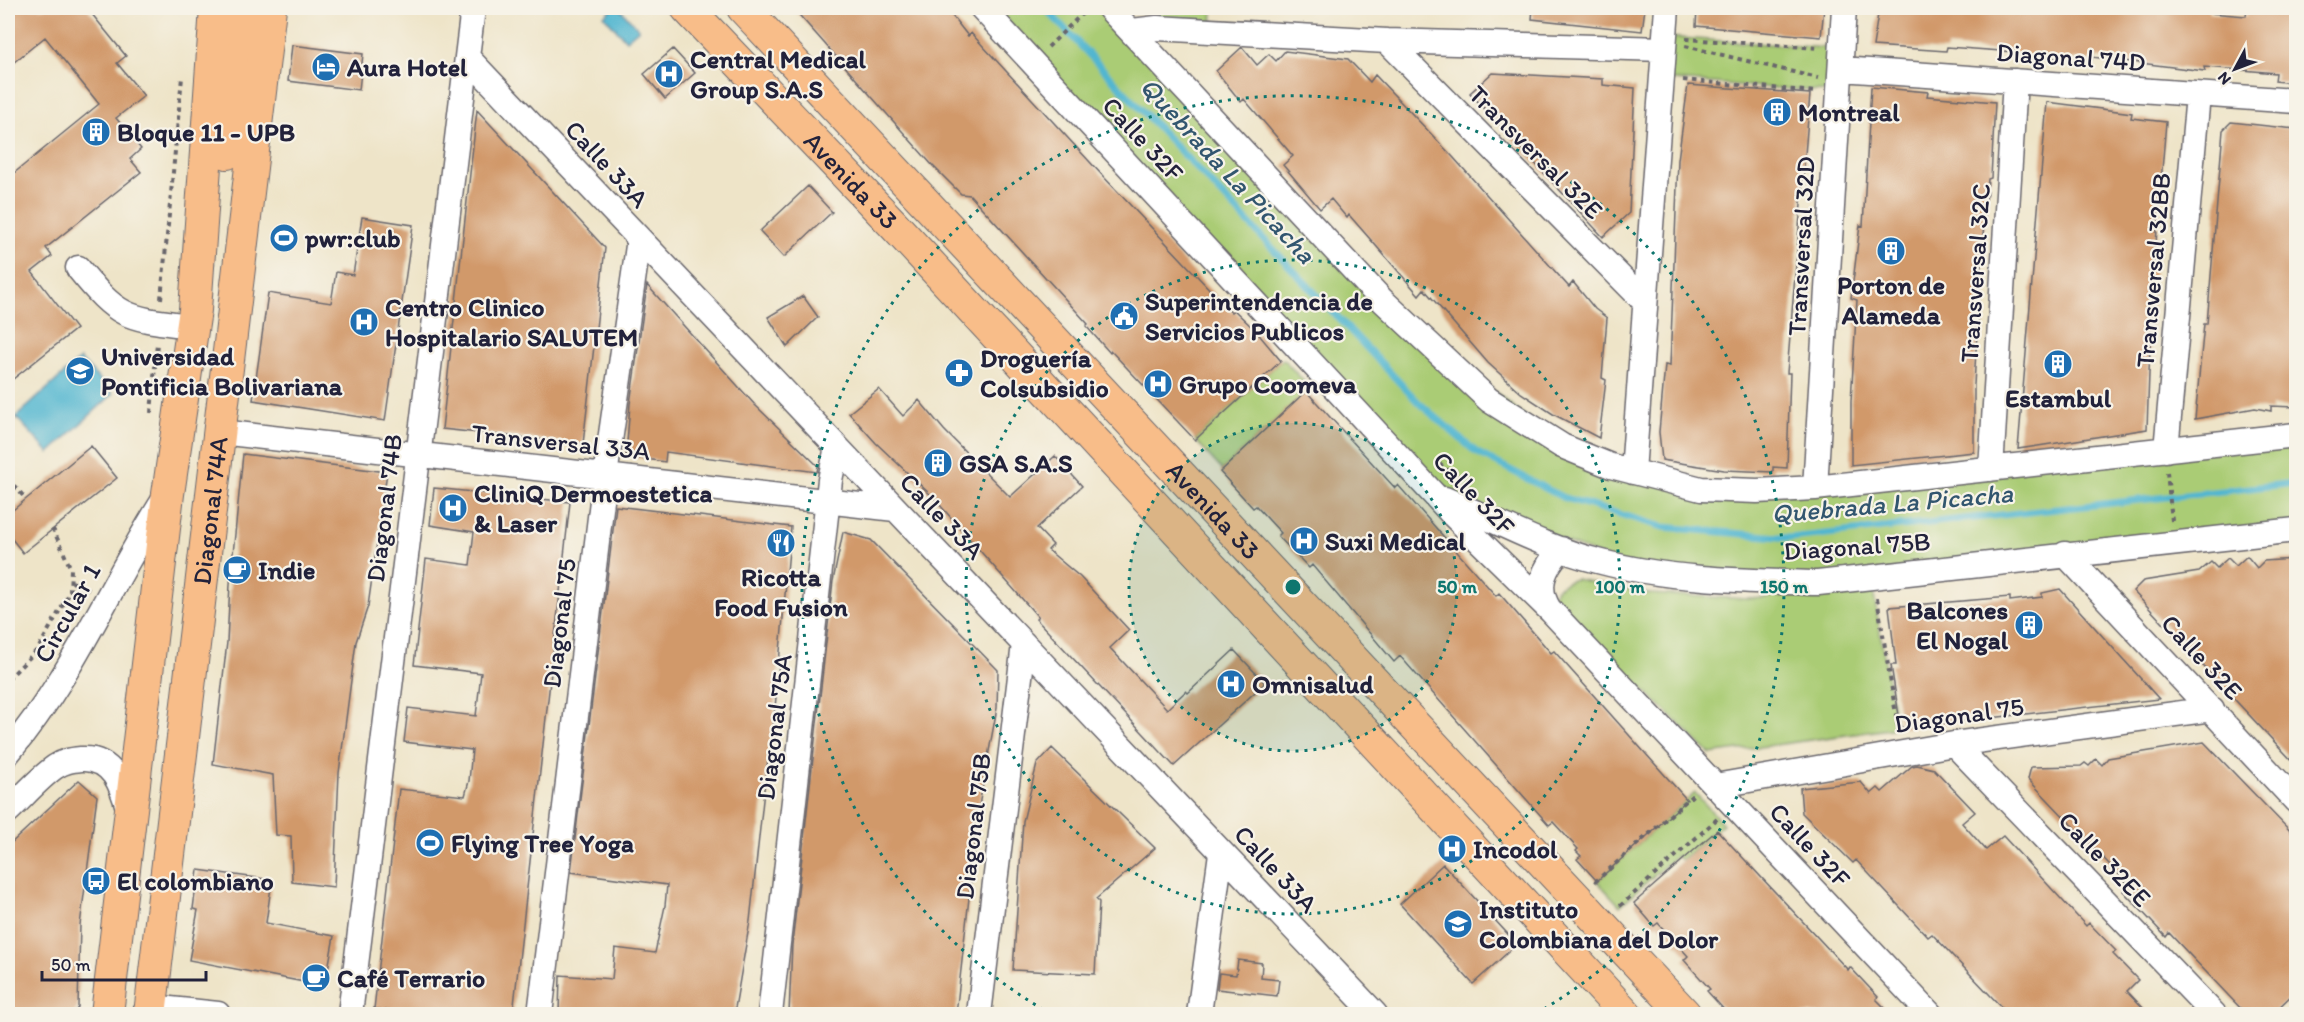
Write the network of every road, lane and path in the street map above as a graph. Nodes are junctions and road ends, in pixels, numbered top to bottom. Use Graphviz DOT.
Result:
graph roads {
  1 [pos="216,8"];
  2 [pos="242,8"];
  3 [pos="270,8"];
  4 [pos="473,8"];
  5 [pos="676,8"];
  6 [pos="687,8"];
  7 [pos="743,8"];
  8 [pos="754,8"];
  9 [pos="982,8"];
  10 [pos="1109,8"];
  11 [pos="1667,8"];
  12 [pos="1844,8"];
  13 [pos="1084,11"];
  14 [pos="1132,32"];
  15 [pos="1387,41"];
  16 [pos="1664,43"];
  17 [pos="1050,45"];
  18 [pos="467,57"];
  19 [pos="738,62"];
  20 [pos="798,65"];
  21 [pos="1840,73"];
  22 [pos="182,76"];
  23 [pos="1662,79"];
  24 [pos="2015,81"];
  25 [pos="2198,95"];
  26 [pos="2296,101"];
  27 [pos="639,239"];
  28 [pos="78,268"];
  29 [pos="1645,302"];
  30 [pos="193,318"];
  31 [pos="159,322"];
  32 [pos="150,422"];
  33 [pos="219,432"];
  34 [pos="2296,435"];
  35 [pos="837,447"];
  36 [pos="2166,450"];
  37 [pos="419,455"];
  38 [pos="1432,459"];
  39 [pos="1991,469"];
  40 [pos="1633,472"];
  41 [pos="605,476"];
  42 [pos="2167,476"];
  43 [pos="8,479"];
  44 [pos="1466,482"];
  45 [pos="1815,488"];
  46 [pos="168,494"];
  47 [pos="1434,495"];
  48 [pos="26,499"];
  49 [pos="829,503"];
  50 [pos="895,509"];
  51 [pos="2171,517"];
  52 [pos="53,529"];
  53 [pos="2296,530"];
  54 [pos="1561,549"];
  55 [pos="2065,554"];
  56 [pos="1873,576"];
  57 [pos="1551,611"];
  58 [pos="1024,644"];
  59 [pos="8,679"];
  60 [pos="2212,709"];
  61 [pos="1954,744"];
  62 [pos="1902,752"];
  63 [pos="8,753"];
  64 [pos="1712,783"];
  65 [pos="2296,801"];
  66 [pos="1733,805"];
  67 [pos="8,811"];
  68 [pos="131,822"];
  69 [pos="1221,853"];
  70 [pos="1590,886"];
  71 [pos="1614,911"];
  72 [pos="148,1012"];
  73 [pos="107,1014"];
  74 [pos="218,1014"];
  75 [pos="350,1014"];
  76 [pos="540,1014"];
  77 [pos="770,1014"];
  78 [pos="979,1014"];
  79 [pos="1199,1014"];
  80 [pos="1375,1014"];
  81 [pos="1626,1014"];
  82 [pos="1685,1014"];
  83 [pos="1930,1014"];
  84 [pos="2214,1014"];
  1 -- 30 [label="main road, Diagonal 74A"];
  2 -- 30 [label="main road"];
  3 -- 33 [label="main road, Diagonal 74A"];
  4 -- 18 [label="street, Diagonal 74B"];
  5 -- 19 [label="main road"];
  6 -- 19 [label="main road, Avenida 33"];
  7 -- 20 [label="main road, Avenida 33"];
  8 -- 20 [label="main road"];
  9 -- 47 [label="street, Calle 32F"];
  10 -- 14 [label="street"];
  11 -- 16 [label="street"];
  12 -- 21 [label="street, Transversal 32D"];
  13 -- 17 [label="path"];
  14 -- 15 [label="street"];
  14 -- 40 [label="street"];
  15 -- 16 [label="street"];
  15 -- 29 [label="street, Transversal 32E"];
  16 -- 21 [label="path"];
  16 -- 21 [label="path"];
  16 -- 23 [label="street"];
  18 -- 27 [label="street, Calle 33A"];
  18 -- 37 [label="street, Diagonal 74B"];
  19 -- 81 [label="main road, Avenida 33"];
  20 -- 82 [label="main road, Avenida 33"];
  21 -- 23 [label="path"];
  21 -- 24 [label="street, Diagonal 74D"];
  21 -- 45 [label="street, Transversal 32D"];
  22 -- 31 [label="path"];
  23 -- 29 [label="street"];
  24 -- 25 [label="street, Diagonal 74D"];
  24 -- 39 [label="street, Transversal 32C"];
  25 -- 26 [label="street, Diagonal 74D"];
  25 -- 36 [label="street, Transversal 32BB"];
  27 -- 35 [label="street, Calle 33A"];
  27 -- 41 [label="street, Diagonal 75"];
  28 -- 31 [label="street"];
  29 -- 40 [label="street"];
  30 -- 31 [label="street"];
  30 -- 46 [label="main road, Diagonal 74A"];
  31 -- 32 [label="path"];
  33 -- 37 [label="street, Transversal 33A"];
  33 -- 72 [label="main road, Diagonal 74A"];
  34 -- 36 [label="street"];
  35 -- 49 [label="street, Diagonal 75A"];
  35 -- 50 [label="street, Calle 33A"];
  36 -- 39 [label="street"];
  37 -- 41 [label="street, Transversal 33A"];
  37 -- 75 [label="street, Diagonal 74B"];
  38 -- 44 [label="path"];
  39 -- 45 [label="street"];
  40 -- 45 [label="street"];
  41 -- 49 [label="street, Transversal 33A"];
  41 -- 76 [label="street, Diagonal 75"];
  42 -- 51 [label="path"];
  43 -- 48 [label="path"];
  46 -- 63 [label="street, Circular 1"];
  46 -- 68 [label="main road, Diagonal 74A"];
  47 -- 54 [label="street, Diagonal 75B"];
  47 -- 57 [label="street, Calle 32F"];
  49 -- 50 [label="street, Transversal 33A"];
  49 -- 77 [label="street, Diagonal 75A"];
  50 -- 58 [label="street, Calle 33A"];
  52 -- 59 [label="path"];
  53 -- 55 [label="street, Diagonal 75B"];
  54 -- 56 [label="street, Diagonal 75B"];
  54 -- 57 [label="street"];
  55 -- 56 [label="street, Diagonal 75B"];
  55 -- 60 [label="street, Calle 32E"];
  56 -- 62 [label="path"];
  57 -- 64 [label="street, Calle 32F"];
  58 -- 69 [label="street, Calle 33A"];
  58 -- 78 [label="street, Diagonal 75B"];
  60 -- 61 [label="street, Diagonal 75"];
  60 -- 65 [label="street, Calle 32E"];
  61 -- 62 [label="street, Diagonal 75"];
  61 -- 84 [label="street, Calle 32EE"];
  62 -- 64 [label="street, Diagonal 75"];
  64 -- 66 [label="street, Calle 32F"];
  64 -- 70 [label="path"];
  66 -- 71 [label="path"];
  66 -- 83 [label="street, Calle 32F"];
  67 -- 68 [label="street"];
  68 -- 73 [label="main road, Diagonal 74A"];
  69 -- 79 [label="street"];
  69 -- 80 [label="street, Calle 33A"];
  72 -- 74 [label="street"];
}
